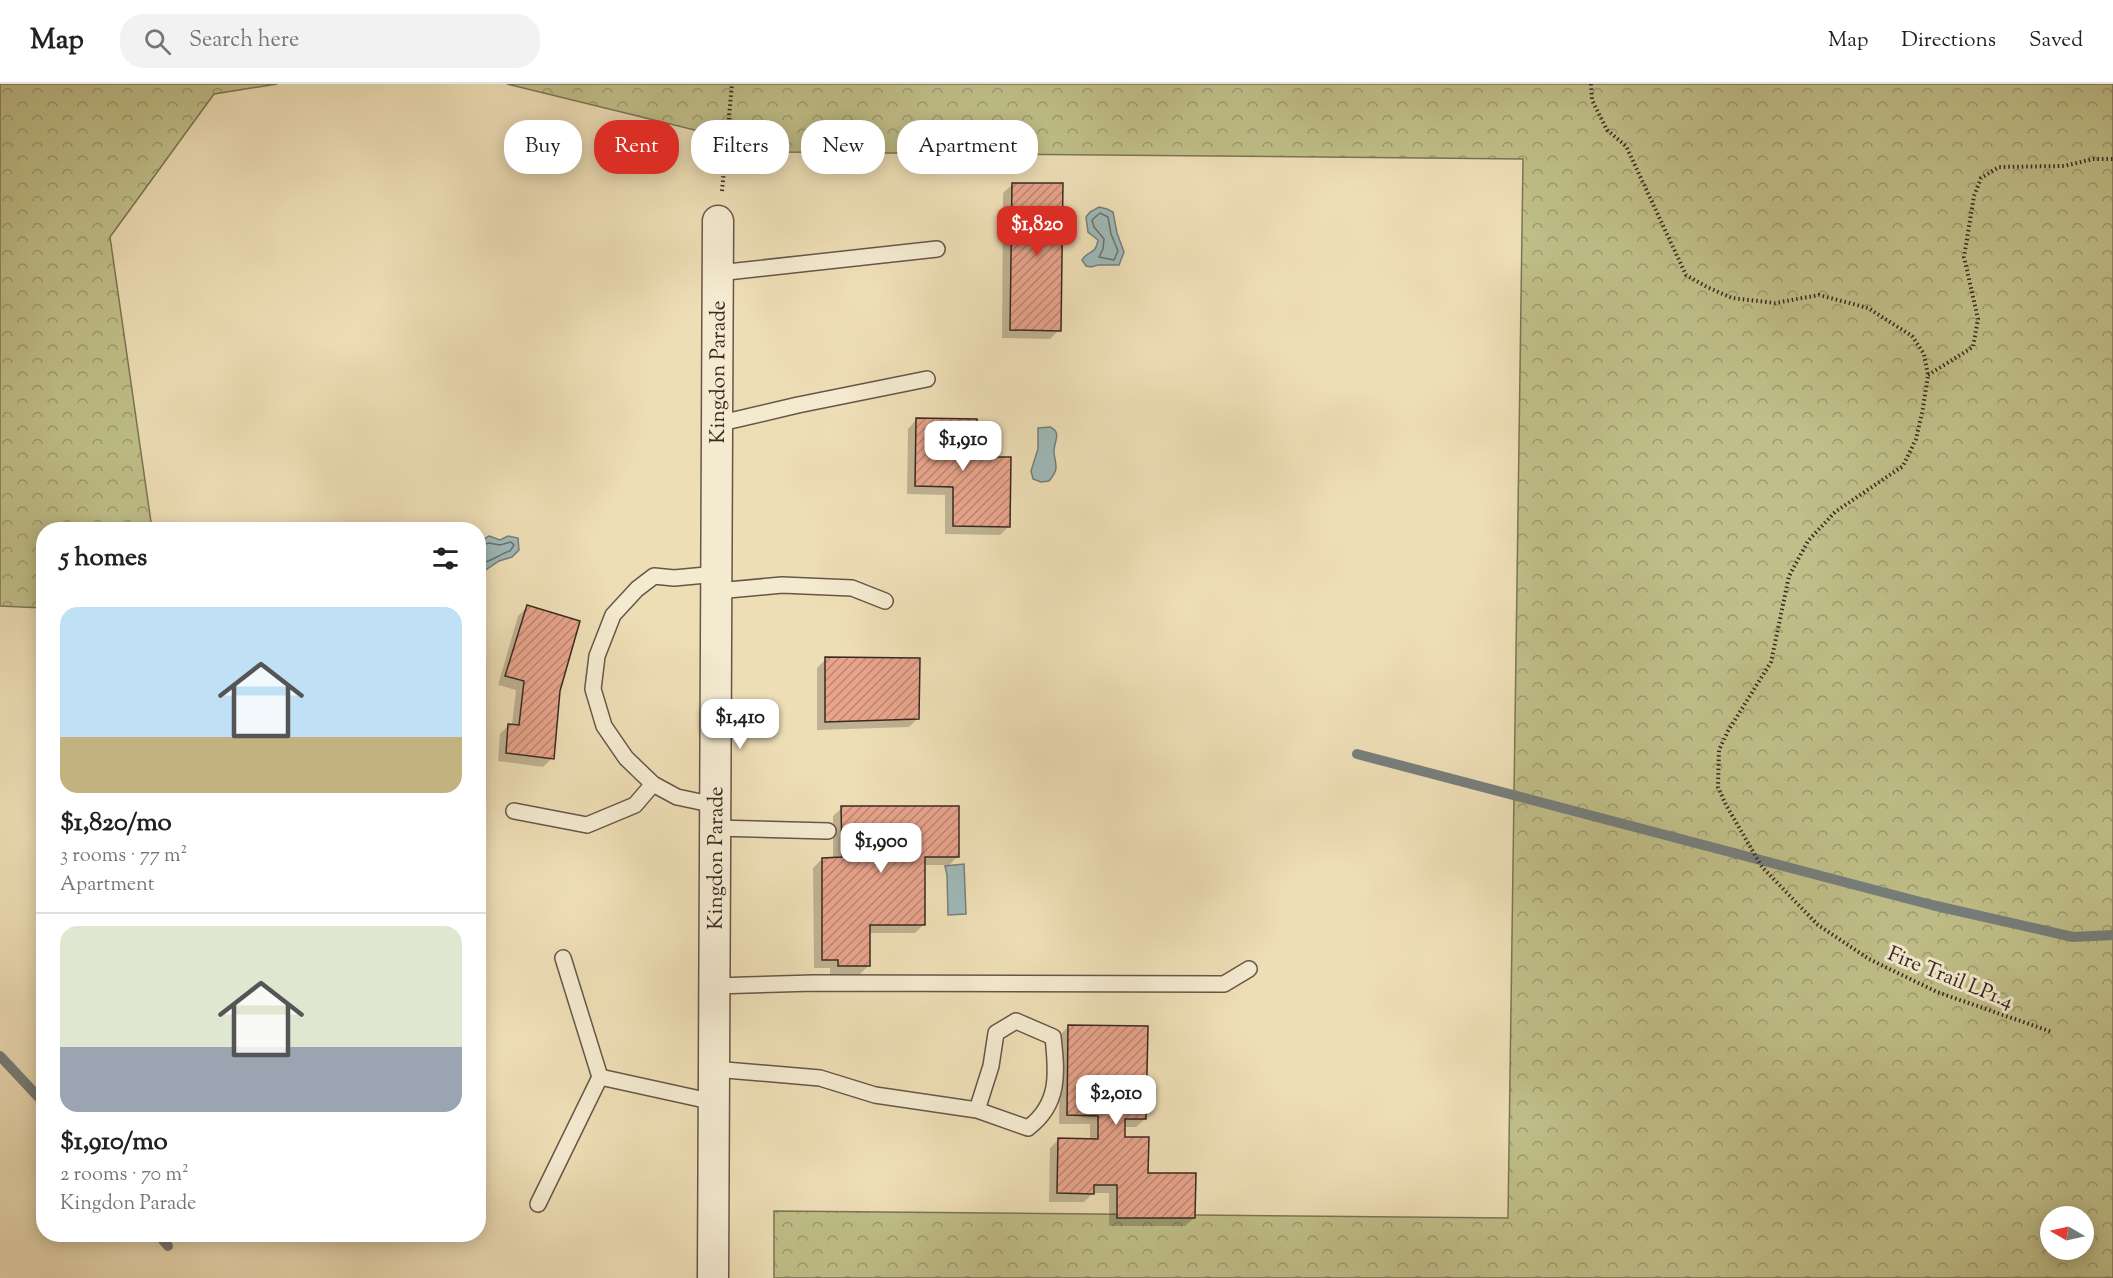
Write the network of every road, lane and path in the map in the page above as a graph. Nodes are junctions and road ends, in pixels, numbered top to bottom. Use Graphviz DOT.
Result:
graph roads {
  1 [pos="732,84"];
  2 [pos="1592,84"];
  3 [pos="2113,159"];
  4 [pos="718,221"];
  5 [pos="937,249"];
  6 [pos="718,273"];
  7 [pos="1928,375"];
  8 [pos="927,379"];
  9 [pos="717,424"];
  10 [pos="717,583"];
  11 [pos="885,601"];
  12 [pos="653,784"];
  13 [pos="514,811"];
  14 [pos="715,816"];
  15 [pos="828,831"];
  16 [pos="563,958"];
  17 [pos="1249,969"];
  18 [pos="714,986"];
  19 [pos="2052,1032"];
  20 [pos="714,1069"];
  21 [pos="600,1077"];
  22 [pos="714,1102"];
  23 [pos="977,1110"];
  24 [pos="538,1204"];
  25 [pos="713,1278"];
  1 -- 4 [label="path"];
  2 -- 7 [label="path, Fire Trail LP1.4"];
  3 -- 7 [label="path"];
  4 -- 6 [label="street, Kingdon Parade"];
  5 -- 6 [label="lane"];
  6 -- 9 [label="street, Kingdon Parade"];
  7 -- 19 [label="path, Fire Trail LP1.4"];
  8 -- 9 [label="lane"];
  9 -- 10 [label="street, Kingdon Parade"];
  10 -- 11 [label="lane"];
  10 -- 12 [label="lane"];
  10 -- 14 [label="street, Kingdon Parade"];
  12 -- 13 [label="lane"];
  12 -- 14 [label="lane"];
  14 -- 15 [label="lane"];
  14 -- 18 [label="street, Kingdon Parade"];
  16 -- 21 [label="lane"];
  17 -- 18 [label="lane"];
  18 -- 20 [label="street, Kingdon Parade"];
  20 -- 22 [label="street, Kingdon Parade"];
  20 -- 23 [label="lane"];
  21 -- 22 [label="lane"];
  21 -- 24 [label="lane"];
  22 -- 25 [label="street, Kingdon Parade"];
  23 -- 23 [label="lane"];
}
